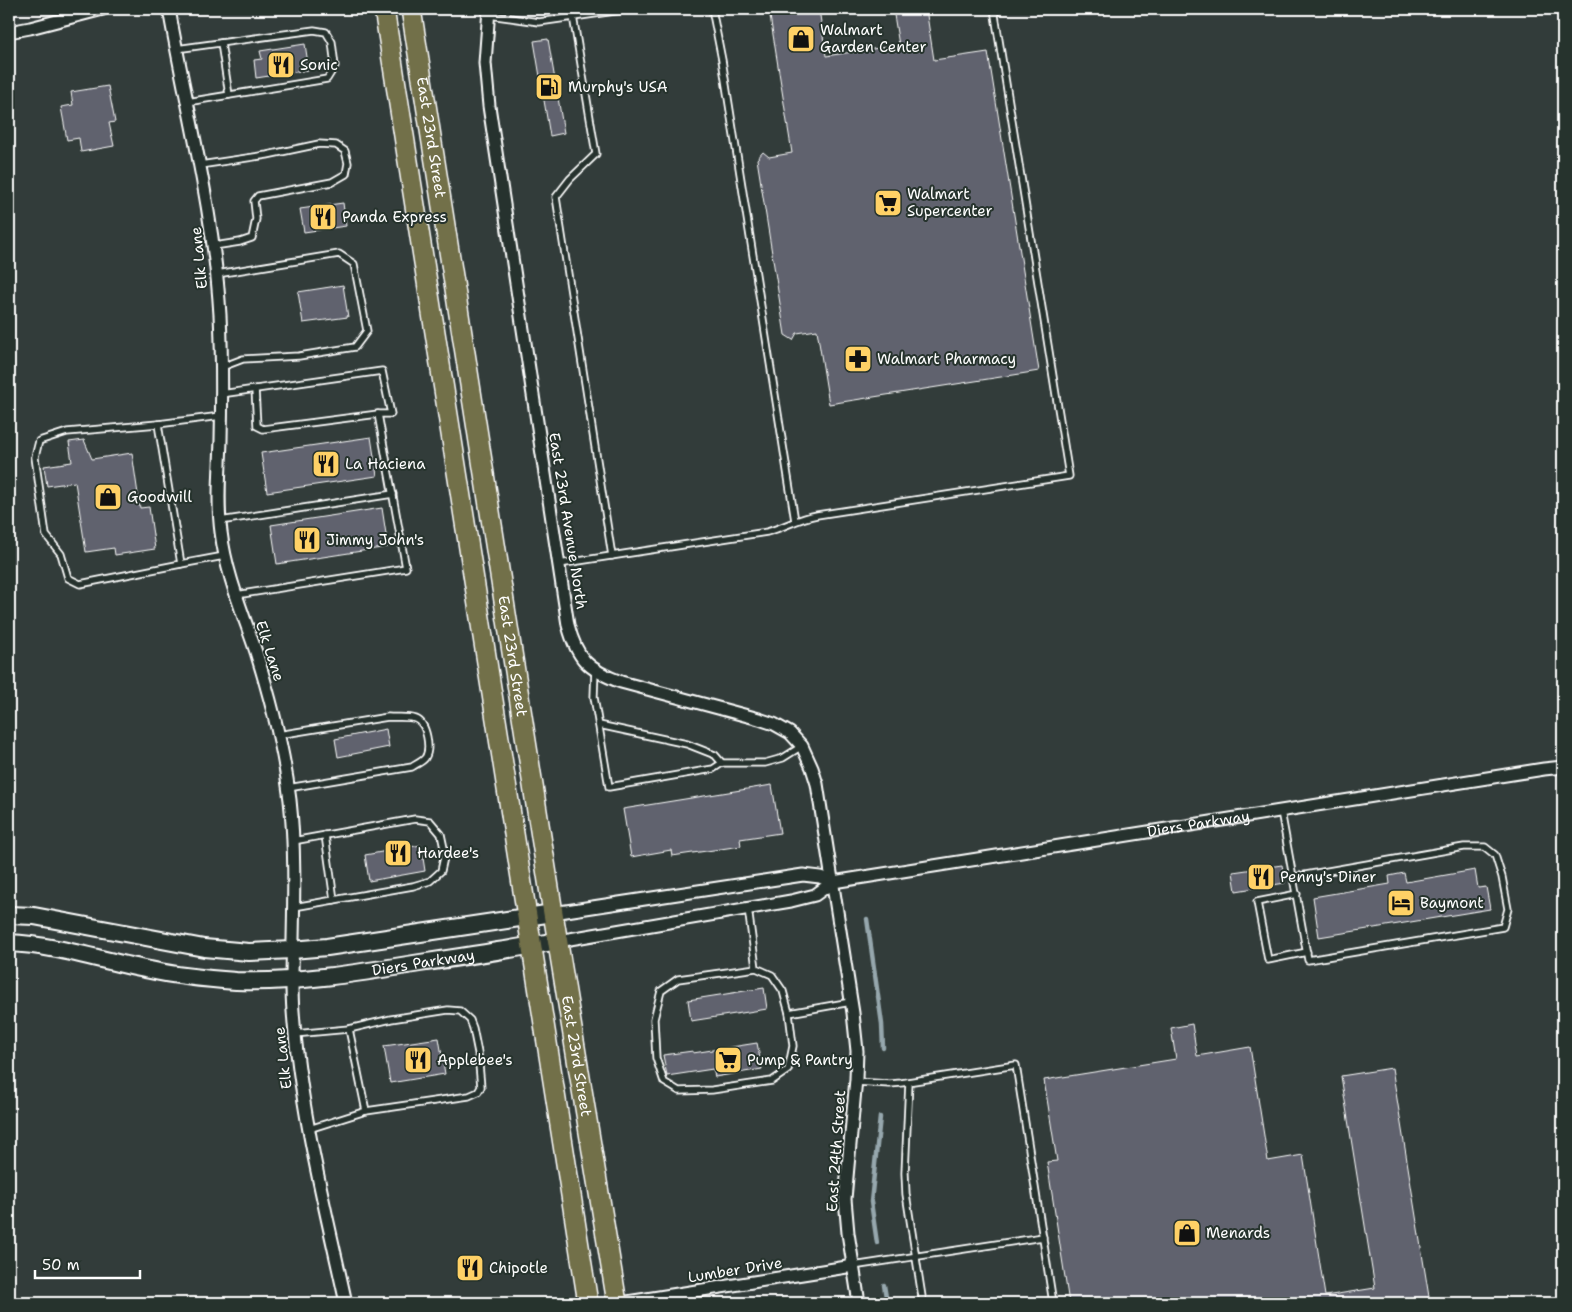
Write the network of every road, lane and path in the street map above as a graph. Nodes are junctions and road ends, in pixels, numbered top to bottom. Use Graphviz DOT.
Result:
graph roads {
  1 [pos="102,9"];
  2 [pos="169,9"];
  3 [pos="384,9"];
  4 [pos="411,9"];
  5 [pos="629,9"];
  6 [pos="712,9"];
  7 [pos="994,9"];
  8 [pos="489,12"];
  9 [pos="573,16"];
  10 [pos="9,32"];
  11 [pos="221,43"];
  12 [pos="176,49"];
  13 [pos="229,95"];
  14 [pos="187,102"];
  15 [pos="200,165"];
  16 [pos="214,246"];
  17 [pos="217,274"];
  18 [pos="222,367"];
  19 [pos="255,389"];
  20 [pos="221,394"];
  21 [pos="378,414"];
  22 [pos="221,416"];
  23 [pos="158,424"];
  24 [pos="393,494"];
  25 [pos="795,520"];
  26 [pos="220,521"];
  27 [pos="224,556"];
  28 [pos="612,556"];
  29 [pos="180,564"];
  30 [pos="559,564"];
  31 [pos="236,596"];
  32 [pos="595,669"];
  33 [pos="599,725"];
  34 [pos="278,735"];
  35 [pos="802,746"];
  36 [pos="722,762"];
  37 [pos="1563,768"];
  38 [pos="288,788"];
  39 [pos="1281,811"];
  40 [pos="325,835"];
  41 [pos="293,841"];
  42 [pos="1294,877"];
  43 [pos="832,882"];
  44 [pos="1297,894"];
  45 [pos="334,900"];
  46 [pos="294,907"];
  47 [pos="748,908"];
  48 [pos="554,913"];
  49 [pos="9,915"];
  50 [pos="527,917"];
  51 [pos="558,941"];
  52 [pos="9,943"];
  53 [pos="532,946"];
  54 [pos="292,950"];
  55 [pos="1307,952"];
  56 [pos="756,968"];
  57 [pos="291,980"];
  58 [pos="851,1002"];
  59 [pos="789,1013"];
  60 [pos="349,1029"];
  61 [pos="294,1034"];
  62 [pos="856,1082"];
  63 [pos="909,1082"];
  64 [pos="366,1111"];
  65 [pos="309,1129"];
  66 [pos="1043,1237"];
  67 [pos="915,1257"];
  68 [pos="853,1266"];
  69 [pos="346,1303"];
  70 [pos="588,1303"];
  71 [pos="617,1303"];
  72 [pos="620,1303"];
  73 [pos="859,1303"];
  74 [pos="922,1303"];
  75 [pos="1053,1303"];
  1 -- 10 [label="street"];
  2 -- 12 [label="street, Elk Lane"];
  3 -- 50 [label="main road, East 23rd Street"];
  4 -- 48 [label="main road, East 23rd Street"];
  5 -- 9 [label="lane"];
  6 -- 25 [label="lane"];
  7 -- 25 [label="lane"];
  8 -- 9 [label="lane"];
  8 -- 30 [label="street, East 23rd Avenue North"];
  9 -- 28 [label="lane"];
  11 -- 12 [label="lane"];
  11 -- 13 [label="lane"];
  11 -- 13 [label="lane"];
  12 -- 14 [label="street, Elk Lane"];
  13 -- 14 [label="lane"];
  14 -- 15 [label="street, Elk Lane"];
  15 -- 16 [label="street, Elk Lane"];
  15 -- 16 [label="lane"];
  16 -- 17 [label="street, Elk Lane"];
  17 -- 18 [label="street, Elk Lane"];
  17 -- 18 [label="lane"];
  18 -- 20 [label="street, Elk Lane"];
  19 -- 20 [label="lane"];
  19 -- 21 [label="lane"];
  19 -- 21 [label="lane"];
  20 -- 22 [label="street, Elk Lane"];
  21 -- 24 [label="lane"];
  22 -- 23 [label="lane"];
  22 -- 26 [label="street, Elk Lane"];
  23 -- 29 [label="lane"];
  23 -- 29 [label="lane"];
  24 -- 26 [label="lane"];
  24 -- 31 [label="lane"];
  25 -- 28 [label="lane"];
  26 -- 27 [label="street, Elk Lane"];
  27 -- 29 [label="lane"];
  27 -- 31 [label="street, Elk Lane"];
  28 -- 30 [label="lane"];
  30 -- 32 [label="street, East 23rd Avenue North"];
  31 -- 34 [label="street, Elk Lane"];
  32 -- 33 [label="lane"];
  32 -- 35 [label="street, East 23rd Avenue North"];
  33 -- 36 [label="lane"];
  33 -- 36 [label="lane"];
  34 -- 38 [label="street, Elk Lane"];
  34 -- 38 [label="lane"];
  35 -- 36 [label="lane"];
  35 -- 43 [label="street, East 23rd Avenue North"];
  37 -- 39 [label="street, Diers Parkway"];
  38 -- 41 [label="street, Elk Lane"];
  39 -- 42 [label="lane"];
  39 -- 43 [label="street, Diers Parkway"];
  40 -- 41 [label="lane"];
  40 -- 45 [label="lane"];
  40 -- 45 [label="lane"];
  41 -- 46 [label="street, Elk Lane"];
  42 -- 44 [label="lane"];
  42 -- 55 [label="lane"];
  43 -- 47 [label="street, Diers Parkway"];
  43 -- 48 [label="street, Diers Parkway"];
  43 -- 58 [label="street, East 24th Street"];
  44 -- 55 [label="lane"];
  44 -- 55 [label="lane"];
  45 -- 46 [label="lane"];
  46 -- 54 [label="street, Elk Lane"];
  47 -- 51 [label="street, Diers Parkway"];
  47 -- 56 [label="lane"];
  48 -- 50 [label="main road, Diers Parkway"];
  48 -- 51 [label="main road, East 23rd Street"];
  49 -- 54 [label="main road, Diers Parkway"];
  50 -- 53 [label="main road, East 23rd Street"];
  50 -- 54 [label="main road, Diers Parkway"];
  51 -- 53 [label="main road, Diers Parkway"];
  51 -- 71 [label="main road, East 23rd Street"];
  52 -- 57 [label="main road, Diers Parkway"];
  53 -- 57 [label="main road, Diers Parkway"];
  53 -- 70 [label="main road, East 23rd Street"];
  54 -- 57 [label="street, Elk Lane"];
  56 -- 59 [label="lane"];
  56 -- 59 [label="lane"];
  57 -- 61 [label="street, Elk Lane"];
  58 -- 59 [label="lane"];
  58 -- 62 [label="street, East 24th Street"];
  60 -- 61 [label="lane"];
  60 -- 64 [label="lane"];
  60 -- 64 [label="lane"];
  61 -- 65 [label="street, Elk Lane"];
  62 -- 63 [label="lane"];
  62 -- 68 [label="street, East 24th Street"];
  63 -- 66 [label="lane"];
  63 -- 67 [label="lane"];
  64 -- 65 [label="lane"];
  65 -- 69 [label="street, Elk Lane"];
  66 -- 67 [label="lane"];
  66 -- 75 [label="lane"];
  67 -- 68 [label="lane"];
  67 -- 74 [label="lane"];
  68 -- 72 [label="street, Lumber Drive"];
  68 -- 73 [label="street, East 24th Street"];
}
